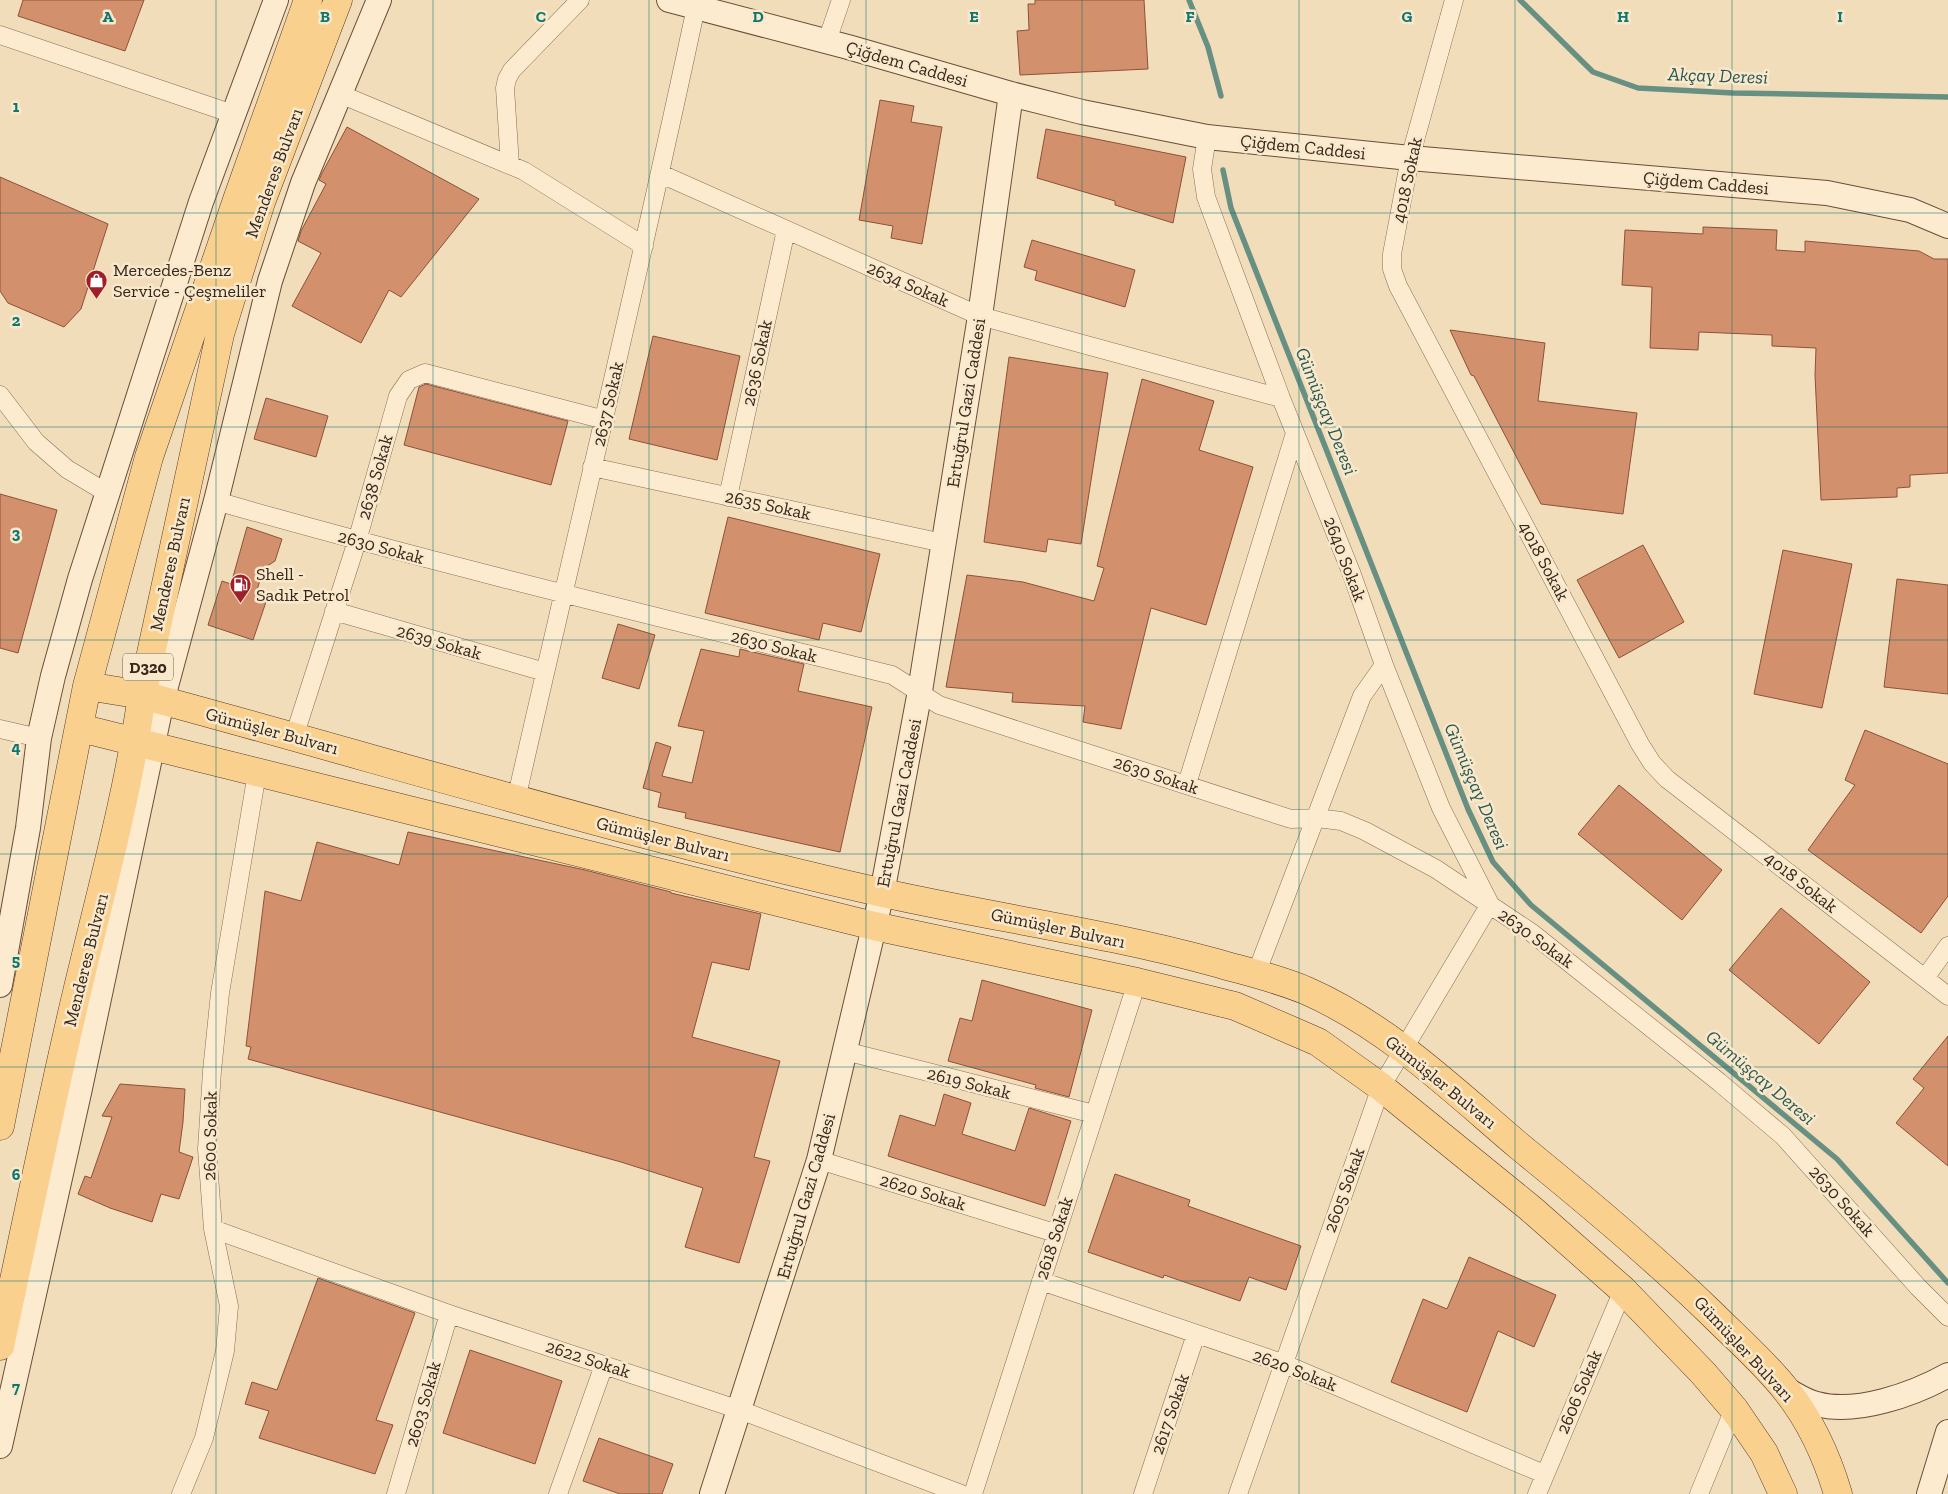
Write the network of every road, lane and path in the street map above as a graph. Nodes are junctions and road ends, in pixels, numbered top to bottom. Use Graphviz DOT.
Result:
graph roads {
  1 [pos="276,0"];
  2 [pos="308,0"];
  3 [pos="338,0"];
  4 [pos="379,0"];
  5 [pos="580,0"];
  6 [pos="669,0"];
  7 [pos="841,0"];
  8 [pos="1454,0"];
  9 [pos="696,7"];
  10 [pos="0,35"];
  11 [pos="827,41"];
  12 [pos="340,94"];
  13 [pos="1011,94"];
  14 [pos="233,114"];
  15 [pos="1206,136"];
  16 [pos="1410,158"];
  17 [pos="510,165"];
  18 [pos="660,174"];
  19 [pos="1948,226"];
  20 [pos="786,230"];
  21 [pos="644,246"];
  22 [pos="980,316"];
  23 [pos="0,394"];
  24 [pos="1281,398"];
  25 [pos="605,420"];
  26 [pos="1295,433"];
  27 [pos="592,467"];
  28 [pos="107,493"];
  29 [pos="728,497"];
  30 [pos="216,501"];
  31 [pos="357,541"];
  32 [pos="943,543"];
  33 [pos="563,594"];
  34 [pos="334,611"];
  35 [pos="1384,665"];
  36 [pos="545,672"];
  37 [pos="87,686"];
  38 [pos="920,691"];
  39 [pos="152,698"];
  40 [pos="80,728"];
  41 [pos="0,729"];
  42 [pos="294,736"];
  43 [pos="39,738"];
  44 [pos="144,745"];
  45 [pos="257,773"];
  46 [pos="1186,784"];
  47 [pos="516,800"];
  48 [pos="1317,818"];
  49 [pos="882,893"];
  50 [pos="1490,904"];
  51 [pos="874,926"];
  52 [pos="1948,946"];
  53 [pos="1256,974"];
  54 [pos="1926,978"];
  55 [pos="1138,982"];
  56 [pos="0,985"];
  57 [pos="1948,996"];
  58 [pos="1402,1050"];
  59 [pos="845,1051"];
  60 [pos="1381,1087"];
  61 [pos="1094,1114"];
  62 [pos="0,1126"];
  63 [pos="820,1160"];
  64 [pos="213,1229"];
  65 [pos="1056,1233"];
  66 [pos="1040,1281"];
  67 [pos="1623,1290"];
  68 [pos="449,1314"];
  69 [pos="1948,1317"];
  70 [pos="1196,1334"];
  71 [pos="0,1346"];
  72 [pos="1282,1363"];
  73 [pos="604,1365"];
  74 [pos="1948,1375"];
  75 [pos="1785,1389"];
  76 [pos="1734,1409"];
  77 [pos="740,1410"];
  78 [pos="1948,1432"];
  79 [pos="0,1446"];
  80 [pos="1544,1474"];
  81 [pos="181,1494"];
  82 [pos="396,1494"];
  83 [pos="558,1494"];
  84 [pos="712,1494"];
  85 [pos="961,1494"];
  86 [pos="973,1494"];
  87 [pos="1143,1494"];
  88 [pos="1238,1494"];
  89 [pos="1537,1494"];
  90 [pos="1699,1494"];
  91 [pos="1784,1494"];
  92 [pos="1838,1494"];
  93 [pos="1929,1494"];
  1 -- 14 [label="main road"];
  2 -- 37 [label="main road, Menderes Bulvarı / D320"];
  3 -- 39 [label="main road, Menderes Bulvarı / D320"];
  4 -- 12 [label="main road"];
  5 -- 17 [label="street"];
  6 -- 9 [label="main road, Çiğdem Caddesi"];
  7 -- 11 [label="street"];
  8 -- 16 [label="street, 4018 Sokak"];
  9 -- 11 [label="main road, Çiğdem Caddesi"];
  9 -- 18 [label="street, 2637 Sokak"];
  10 -- 14 [label="street"];
  11 -- 13 [label="main road, Çiğdem Caddesi"];
  12 -- 17 [label="street"];
  12 -- 30 [label="main road"];
  13 -- 15 [label="main road, Çiğdem Caddesi"];
  13 -- 22 [label="main road, Ertuğrul Gazi Caddesi"];
  14 -- 28 [label="main road"];
  15 -- 16 [label="main road, Çiğdem Caddesi"];
  15 -- 24 [label="street, 2640 Sokak"];
  16 -- 19 [label="main road, Çiğdem Caddesi"];
  16 -- 54 [label="street, 4018 Sokak"];
  17 -- 21 [label="street"];
  18 -- 20 [label="street, 2634 Sokak"];
  18 -- 21 [label="street, 2637 Sokak"];
  20 -- 22 [label="street, 2634 Sokak"];
  20 -- 29 [label="street, 2636 Sokak"];
  21 -- 25 [label="street, 2637 Sokak"];
  22 -- 24 [label="street, 2634 Sokak"];
  22 -- 32 [label="main road, Ertuğrul Gazi Caddesi"];
  23 -- 28 [label="street"];
  24 -- 26 [label="street, 2640 Sokak"];
  25 -- 27 [label="street, 2637 Sokak"];
  25 -- 31 [label="street, 2638 Sokak"];
  26 -- 35 [label="street, 2640 Sokak"];
  26 -- 46 [label="street"];
  27 -- 29 [label="street, 2635 Sokak"];
  27 -- 33 [label="street, 2637 Sokak"];
  28 -- 43 [label="main road"];
  29 -- 32 [label="street, 2635 Sokak"];
  30 -- 31 [label="street, 2630 Sokak"];
  30 -- 39 [label="main road"];
  31 -- 33 [label="street, 2630 Sokak"];
  31 -- 34 [label="street, 2638 Sokak"];
  32 -- 38 [label="main road, Ertuğrul Gazi Caddesi"];
  33 -- 36 [label="street, 2637 Sokak"];
  33 -- 38 [label="street, 2630 Sokak"];
  34 -- 36 [label="street, 2639 Sokak"];
  34 -- 42 [label="street, 2638 Sokak"];
  35 -- 48 [label="street"];
  35 -- 50 [label="street, 2640 Sokak"];
  36 -- 47 [label="street, 2637 Sokak"];
  37 -- 39 [label="main road, Gümüşler Bulvarı"];
  37 -- 40 [label="main road, Menderes Bulvarı / D320"];
  38 -- 46 [label="street, 2630 Sokak"];
  38 -- 49 [label="main road, Ertuğrul Gazi Caddesi"];
  39 -- 42 [label="main road, Gümüşler Bulvarı"];
  39 -- 44 [label="main road, Menderes Bulvarı / D320"];
  40 -- 44 [label="main road, Gümüşler Bulvarı"];
  40 -- 62 [label="main road, Menderes Bulvarı / D320"];
  41 -- 43 [label="street"];
  42 -- 47 [label="main road, Gümüşler Bulvarı"];
  43 -- 56 [label="main road"];
  44 -- 45 [label="main road, Gümüşler Bulvarı"];
  44 -- 71 [label="main road, Menderes Bulvarı / D320"];
  44 -- 79 [label="main road"];
  45 -- 51 [label="main road, Gümüşler Bulvarı"];
  45 -- 64 [label="street, 2600 Sokak"];
  46 -- 48 [label="street, 2630 Sokak"];
  47 -- 49 [label="main road, Gümüşler Bulvarı"];
  48 -- 50 [label="street, 2630 Sokak"];
  48 -- 53 [label="street"];
  49 -- 51 [label="main road, Ertuğrul Gazi Caddesi"];
  49 -- 53 [label="main road, Gümüşler Bulvarı"];
  50 -- 58 [label="street, 2605 Sokak"];
  50 -- 69 [label="street, 2630 Sokak"];
  51 -- 55 [label="main road, Gümüşler Bulvarı"];
  51 -- 59 [label="main road, Ertuğrul Gazi Caddesi"];
  52 -- 54 [label="street"];
  53 -- 58 [label="main road, Gümüşler Bulvarı"];
  54 -- 57 [label="street, 4018 Sokak"];
  55 -- 60 [label="main road, Gümüşler Bulvarı"];
  55 -- 61 [label="street, 2618 Sokak"];
  58 -- 60 [label="street, 2605 Sokak"];
  58 -- 75 [label="main road, Gümüşler Bulvarı"];
  59 -- 61 [label="street, 2619 Sokak"];
  59 -- 63 [label="main road, Ertuğrul Gazi Caddesi"];
  60 -- 67 [label="main road, Gümüşler Bulvarı"];
  60 -- 72 [label="street, 2605 Sokak"];
  61 -- 65 [label="street, 2618 Sokak"];
  63 -- 65 [label="street, 2620 Sokak"];
  63 -- 77 [label="main road, Ertuğrul Gazi Caddesi"];
  64 -- 68 [label="street, 2622 Sokak"];
  64 -- 81 [label="street, 2600 Sokak"];
  65 -- 66 [label="street, 2618 Sokak"];
  66 -- 70 [label="street, 2620 Sokak"];
  66 -- 86 [label="street, 2618 Sokak"];
  67 -- 76 [label="main road, Gümüşler Bulvarı"];
  67 -- 80 [label="street, 2606 Sokak"];
  68 -- 73 [label="street, 2622 Sokak"];
  68 -- 82 [label="street, 2603 Sokak"];
  70 -- 72 [label="street, 2620 Sokak"];
  70 -- 87 [label="street, 2617 Sokak"];
  72 -- 80 [label="street, 2620 Sokak"];
  72 -- 88 [label="street, 2605 Sokak"];
  73 -- 77 [label="street, 2622 Sokak"];
  73 -- 83 [label="street"];
  74 -- 75 [label="main road"];
  75 -- 92 [label="main road, Gümüşler Bulvarı"];
  76 -- 90 [label="street"];
  76 -- 91 [label="main road, Gümüşler Bulvarı"];
  77 -- 84 [label="main road, Ertuğrul Gazi Caddesi"];
  77 -- 85 [label="street, 2622 Sokak"];
  78 -- 93 [label="main road"];
  80 -- 89 [label="street, 2606 Sokak"];
}
